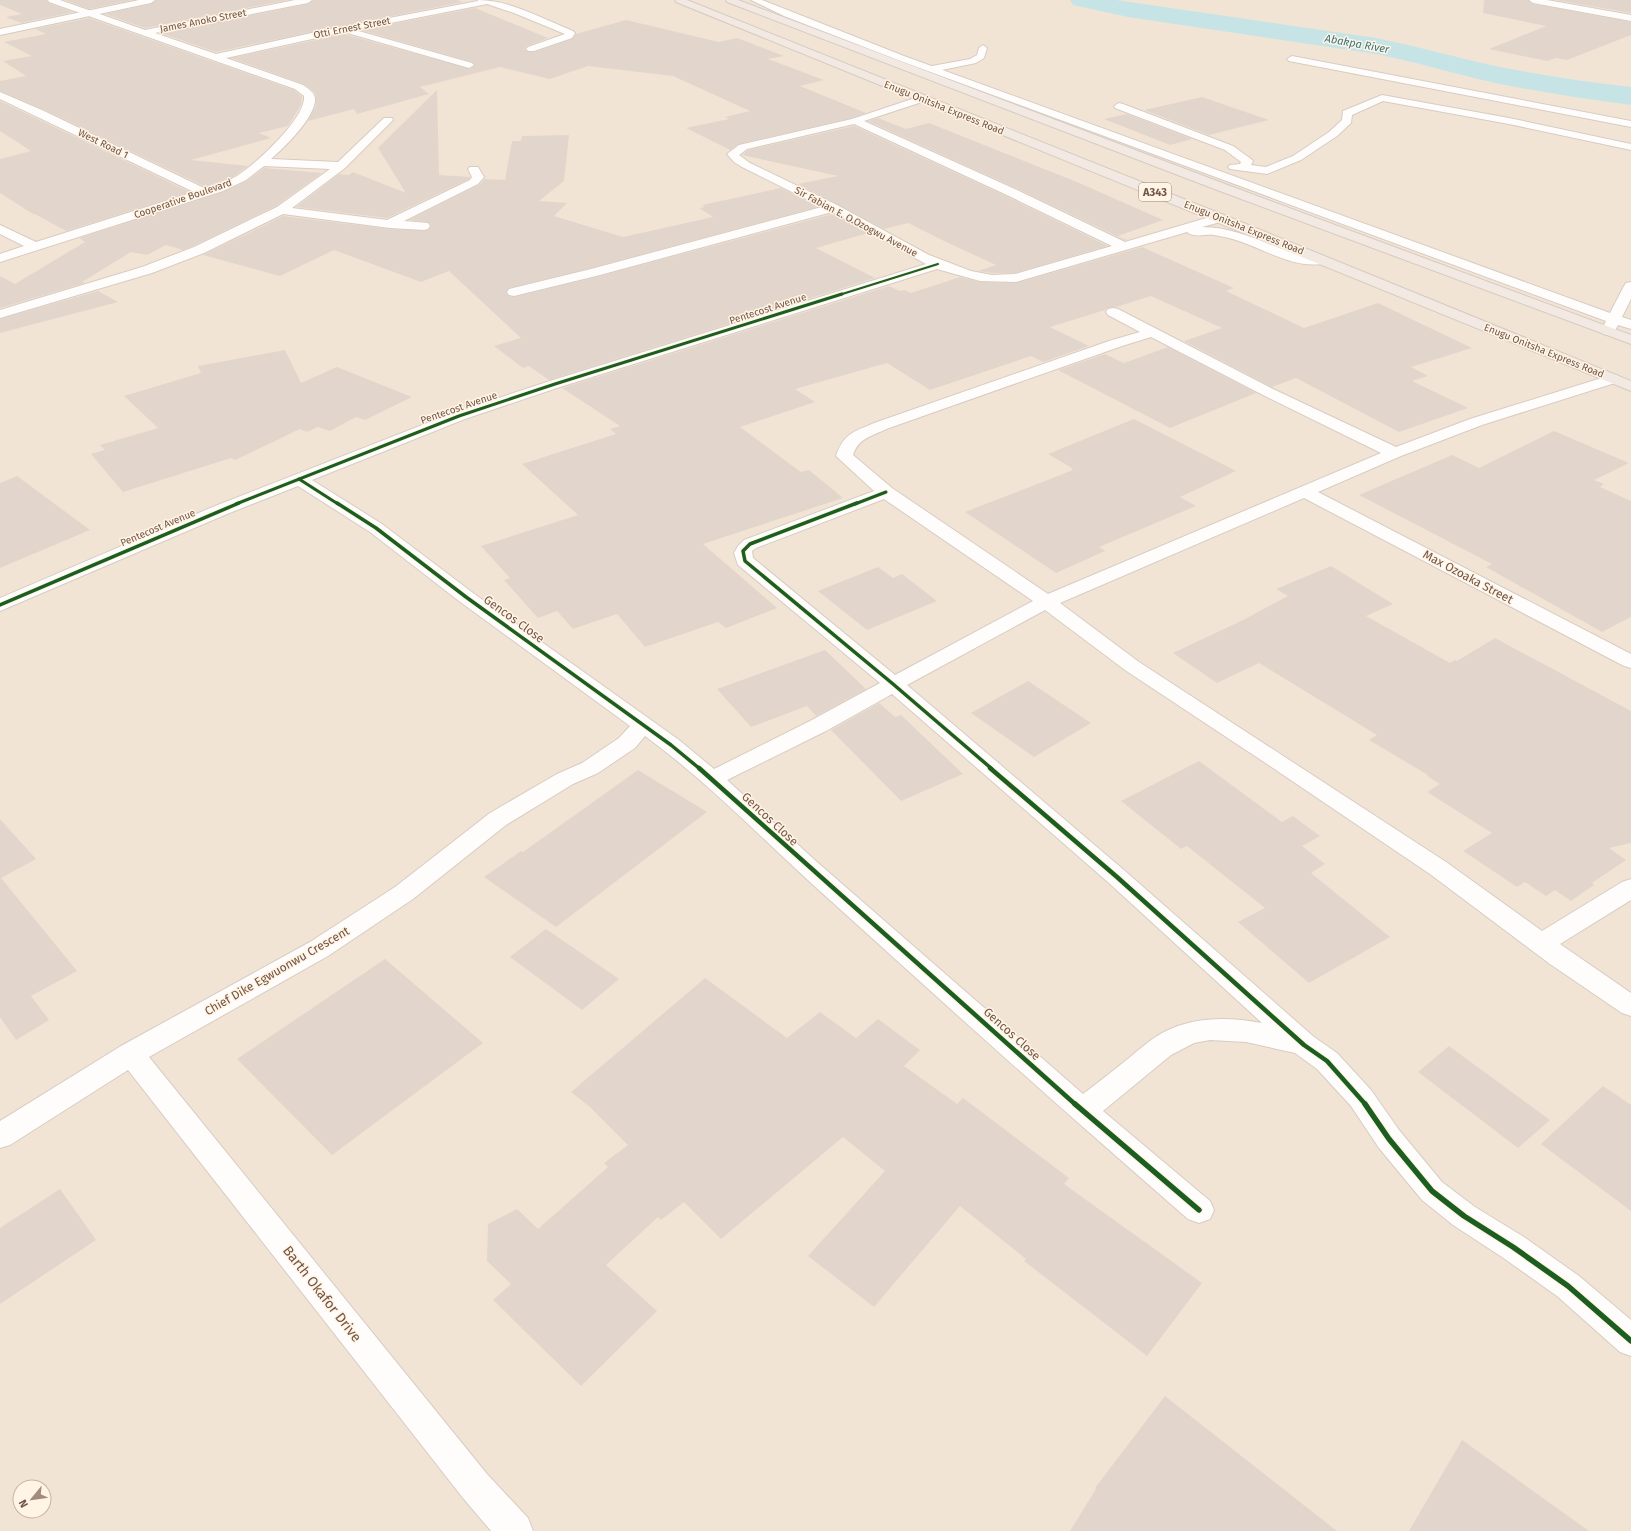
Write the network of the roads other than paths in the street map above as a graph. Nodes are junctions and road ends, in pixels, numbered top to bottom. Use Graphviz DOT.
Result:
graph roads {
  1 [pos="52,0"];
  2 [pos="151,0"];
  3 [pos="308,0"];
  4 [pos="679,0"];
  5 [pos="730,0"];
  6 [pos="755,0"];
  7 [pos="1533,0"];
  8 [pos="485,1"];
  9 [pos="89,14"];
  10 [pos="1631,18"];
  11 [pos="343,30"];
  12 [pos="0,32"];
  13 [pos="145,32"];
  14 [pos="983,48"];
  15 [pos="531,49"];
  16 [pos="218,58"];
  17 [pos="1292,59"];
  18 [pos="469,65"];
  19 [pos="932,69"];
  20 [pos="0,95"];
  21 [pos="921,99"];
  22 [pos="1119,106"];
  23 [pos="388,120"];
  24 [pos="855,121"];
  25 [pos="1631,124"];
  26 [pos="1631,147"];
  27 [pos="261,162"];
  28 [pos="341,166"];
  29 [pos="1244,167"];
  30 [pos="474,169"];
  31 [pos="1203,170"];
  32 [pos="205,193"];
  33 [pos="833,208"];
  34 [pos="281,210"];
  35 [pos="1220,218"];
  36 [pos="390,224"];
  37 [pos="424,226"];
  38 [pos="0,229"];
  39 [pos="1166,234"];
  40 [pos="372,235"];
  41 [pos="1123,246"];
  42 [pos="35,247"];
  43 [pos="0,258"];
  44 [pos="1322,260"];
  45 [pos="938,264"];
  46 [pos="1631,286"];
  47 [pos="514,292"];
  48 [pos="1113,312"];
  49 [pos="0,314"];
  50 [pos="1611,325"];
  51 [pos="1631,325"];
  52 [pos="1151,333"];
  53 [pos="1631,340"];
  54 [pos="1613,379"];
  55 [pos="1631,386"];
  56 [pos="1395,453"];
  57 [pos="299,479"];
  58 [pos="886,492"];
  59 [pos="1305,492"];
  60 [pos="1046,602"];
  61 [pos="0,605"];
  62 [pos="1629,659"];
  63 [pos="893,684"];
  64 [pos="643,725"];
  65 [pos="712,779"];
  66 [pos="1631,888"];
  67 [pos="1541,944"];
  68 [pos="1631,1006"];
  69 [pos="1304,1045"];
  70 [pos="131,1054"];
  71 [pos="1083,1111"];
  72 [pos="0,1136"];
  73 [pos="1199,1210"];
  74 [pos="1631,1341"];
  75 [pos="515,1531"];
  1 -- 9 [label="street, Cooperative Boulevard"];
  2 -- 9 [label="street"];
  3 -- 13 [label="street, James Anoko Street"];
  4 -- 21 [label="highway, Enugu Onitsha Express Road / A343"];
  5 -- 50 [label="highway, Enugu Onitsha Express Road / A343"];
  6 -- 19 [label="street"];
  7 -- 10 [label="street"];
  8 -- 11 [label="street, Otti Ernest Street"];
  8 -- 15 [label="street"];
  9 -- 12 [label="street"];
  9 -- 13 [label="street, Cooperative Boulevard"];
  11 -- 16 [label="street, Otti Ernest Street"];
  11 -- 18 [label="street"];
  13 -- 16 [label="street, Cooperative Boulevard"];
  14 -- 19 [label="lane"];
  16 -- 27 [label="street, Cooperative Boulevard"];
  17 -- 25 [label="street"];
  19 -- 31 [label="street"];
  20 -- 32 [label="street, West Road 1"];
  21 -- 24 [label="street, Sir Fabian E. O.Ozogwu Avenue"];
  21 -- 35 [label="highway, Enugu Onitsha Express Road / A343"];
  22 -- 29 [label="street"];
  23 -- 28 [label="street"];
  24 -- 33 [label="street, Sir Fabian E. O.Ozogwu Avenue"];
  24 -- 41 [label="street"];
  26 -- 29 [label="street"];
  27 -- 28 [label="street"];
  27 -- 32 [label="street, Cooperative Boulevard"];
  28 -- 34 [label="street"];
  29 -- 31 [label="street"];
  30 -- 36 [label="street"];
  31 -- 50 [label="street"];
  32 -- 42 [label="street, Cooperative Boulevard"];
  33 -- 45 [label="street, Sir Fabian E. O.Ozogwu Avenue"];
  33 -- 47 [label="street"];
  34 -- 36 [label="street"];
  34 -- 49 [label="street"];
  35 -- 39 [label="street, Sir Fabian E. O.Ozogwu Avenue"];
  35 -- 44 [label="highway, Enugu Onitsha Express Road / A343"];
  36 -- 37 [label="street"];
  36 -- 40 [label="street"];
  38 -- 42 [label="street"];
  39 -- 41 [label="street, Sir Fabian E. O.Ozogwu Avenue"];
  39 -- 44 [label="street"];
  41 -- 45 [label="street, Sir Fabian E. O.Ozogwu Avenue"];
  42 -- 43 [label="street, Cooperative Boulevard"];
  44 -- 54 [label="highway, Enugu Onitsha Express Road / A343"];
  45 -- 57 [label="street, Pentecost Avenue"];
  46 -- 50 [label="street"];
  48 -- 52 [label="street"];
  50 -- 51 [label="street"];
  50 -- 53 [label="highway, Enugu Onitsha Express Road / A343"];
  52 -- 56 [label="street"];
  52 -- 58 [label="street"];
  54 -- 55 [label="highway, Enugu Onitsha Express Road / A343"];
  54 -- 56 [label="street"];
  56 -- 59 [label="street"];
  57 -- 61 [label="street, Pentecost Avenue"];
  57 -- 64 [label="street, Gencos Close"];
  58 -- 60 [label="street"];
  58 -- 63 [label="street"];
  59 -- 60 [label="street"];
  59 -- 62 [label="street, Max Ozoaka Street"];
  60 -- 63 [label="street"];
  60 -- 67 [label="street"];
  63 -- 65 [label="street"];
  63 -- 69 [label="street"];
  64 -- 65 [label="street, Gencos Close"];
  64 -- 70 [label="street, Chief Dike Egwuonwu Crescent"];
  65 -- 71 [label="street, Gencos Close"];
  66 -- 67 [label="street"];
  67 -- 68 [label="street"];
  69 -- 71 [label="street"];
  69 -- 74 [label="street"];
  70 -- 72 [label="street, Chief Dike Egwuonwu Crescent"];
  70 -- 75 [label="street, Barth Okafor Drive"];
  71 -- 73 [label="street, Gencos Close"];
}
